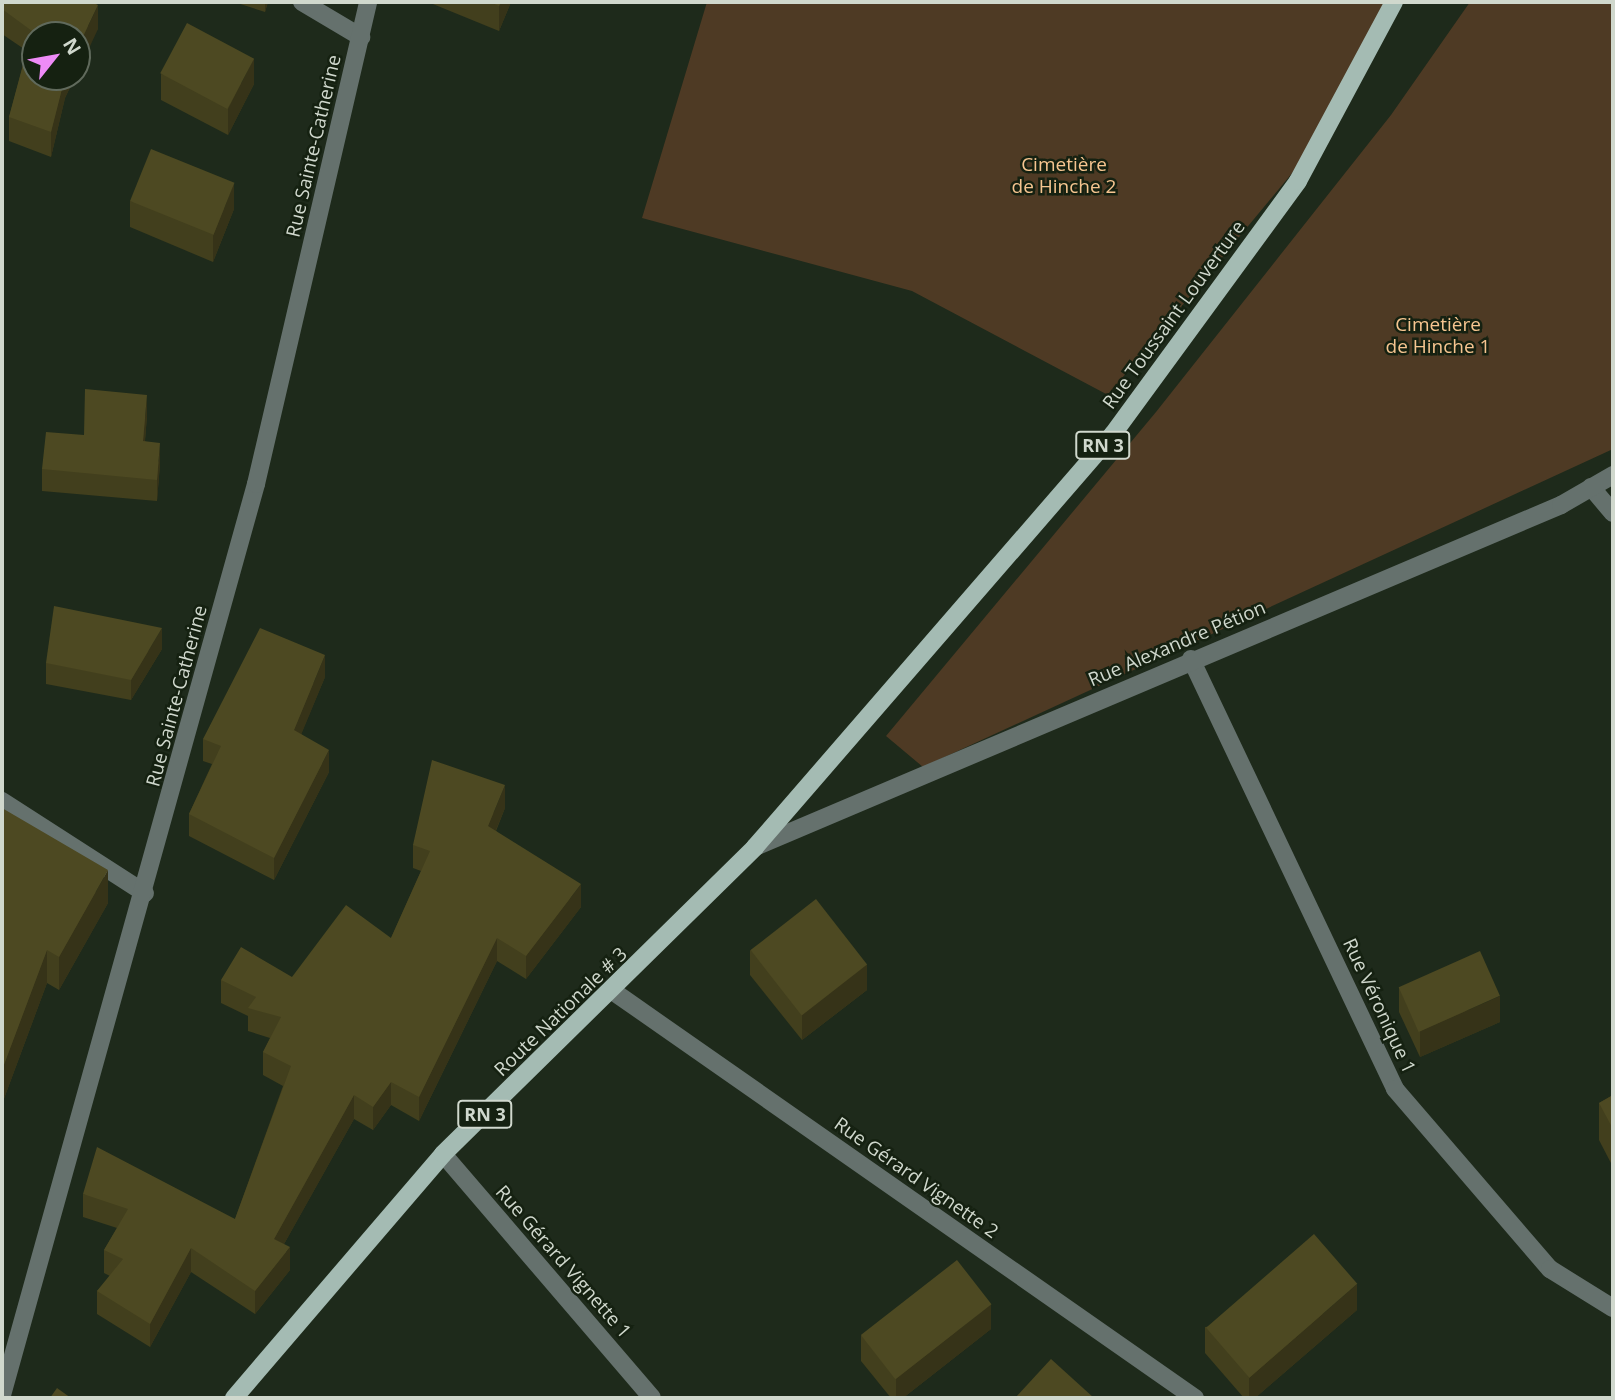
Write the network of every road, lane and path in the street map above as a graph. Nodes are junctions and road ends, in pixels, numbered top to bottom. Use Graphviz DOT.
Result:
graph roads {
  1 [pos="302,2"];
  2 [pos="368,2"];
  3 [pos="1394,2"];
  4 [pos="361,37"];
  5 [pos="1613,475"];
  6 [pos="1591,487"];
  7 [pos="1613,513"];
  8 [pos="1191,659"];
  9 [pos="2,801"];
  10 [pos="755,847"];
  11 [pos="145,893"];
  12 [pos="614,992"];
  13 [pos="443,1154"];
  14 [pos="1613,1308"];
  15 [pos="2,1395"];
  16 [pos="234,1398"];
  17 [pos="652,1398"];
  18 [pos="1195,1398"];
  1 -- 4 [label="street"];
  2 -- 4 [label="street, Rue Sainte-Catherine"];
  3 -- 10 [label="main road, Rue Toussaint Louverture / RN 3"];
  4 -- 11 [label="street, Rue Sainte-Catherine"];
  5 -- 6 [label="street, Rue Alexandre Pétion"];
  6 -- 7 [label="street"];
  6 -- 8 [label="street, Rue Alexandre Pétion"];
  8 -- 10 [label="street, Rue Alexandre Pétion"];
  8 -- 14 [label="street, Rue Véronique 1"];
  9 -- 11 [label="street"];
  10 -- 12 [label="main road, Route Nationale # 3 / RN 3"];
  11 -- 15 [label="street, Rue Sainte-Catherine"];
  12 -- 13 [label="main road, Route Nationale # 3 / RN 3"];
  12 -- 18 [label="street, Rue Gérard Vignette 2"];
  13 -- 16 [label="main road, Route Nationale # 3 / RN 3"];
  13 -- 17 [label="street, Rue Gérard Vignette 1"];
}
